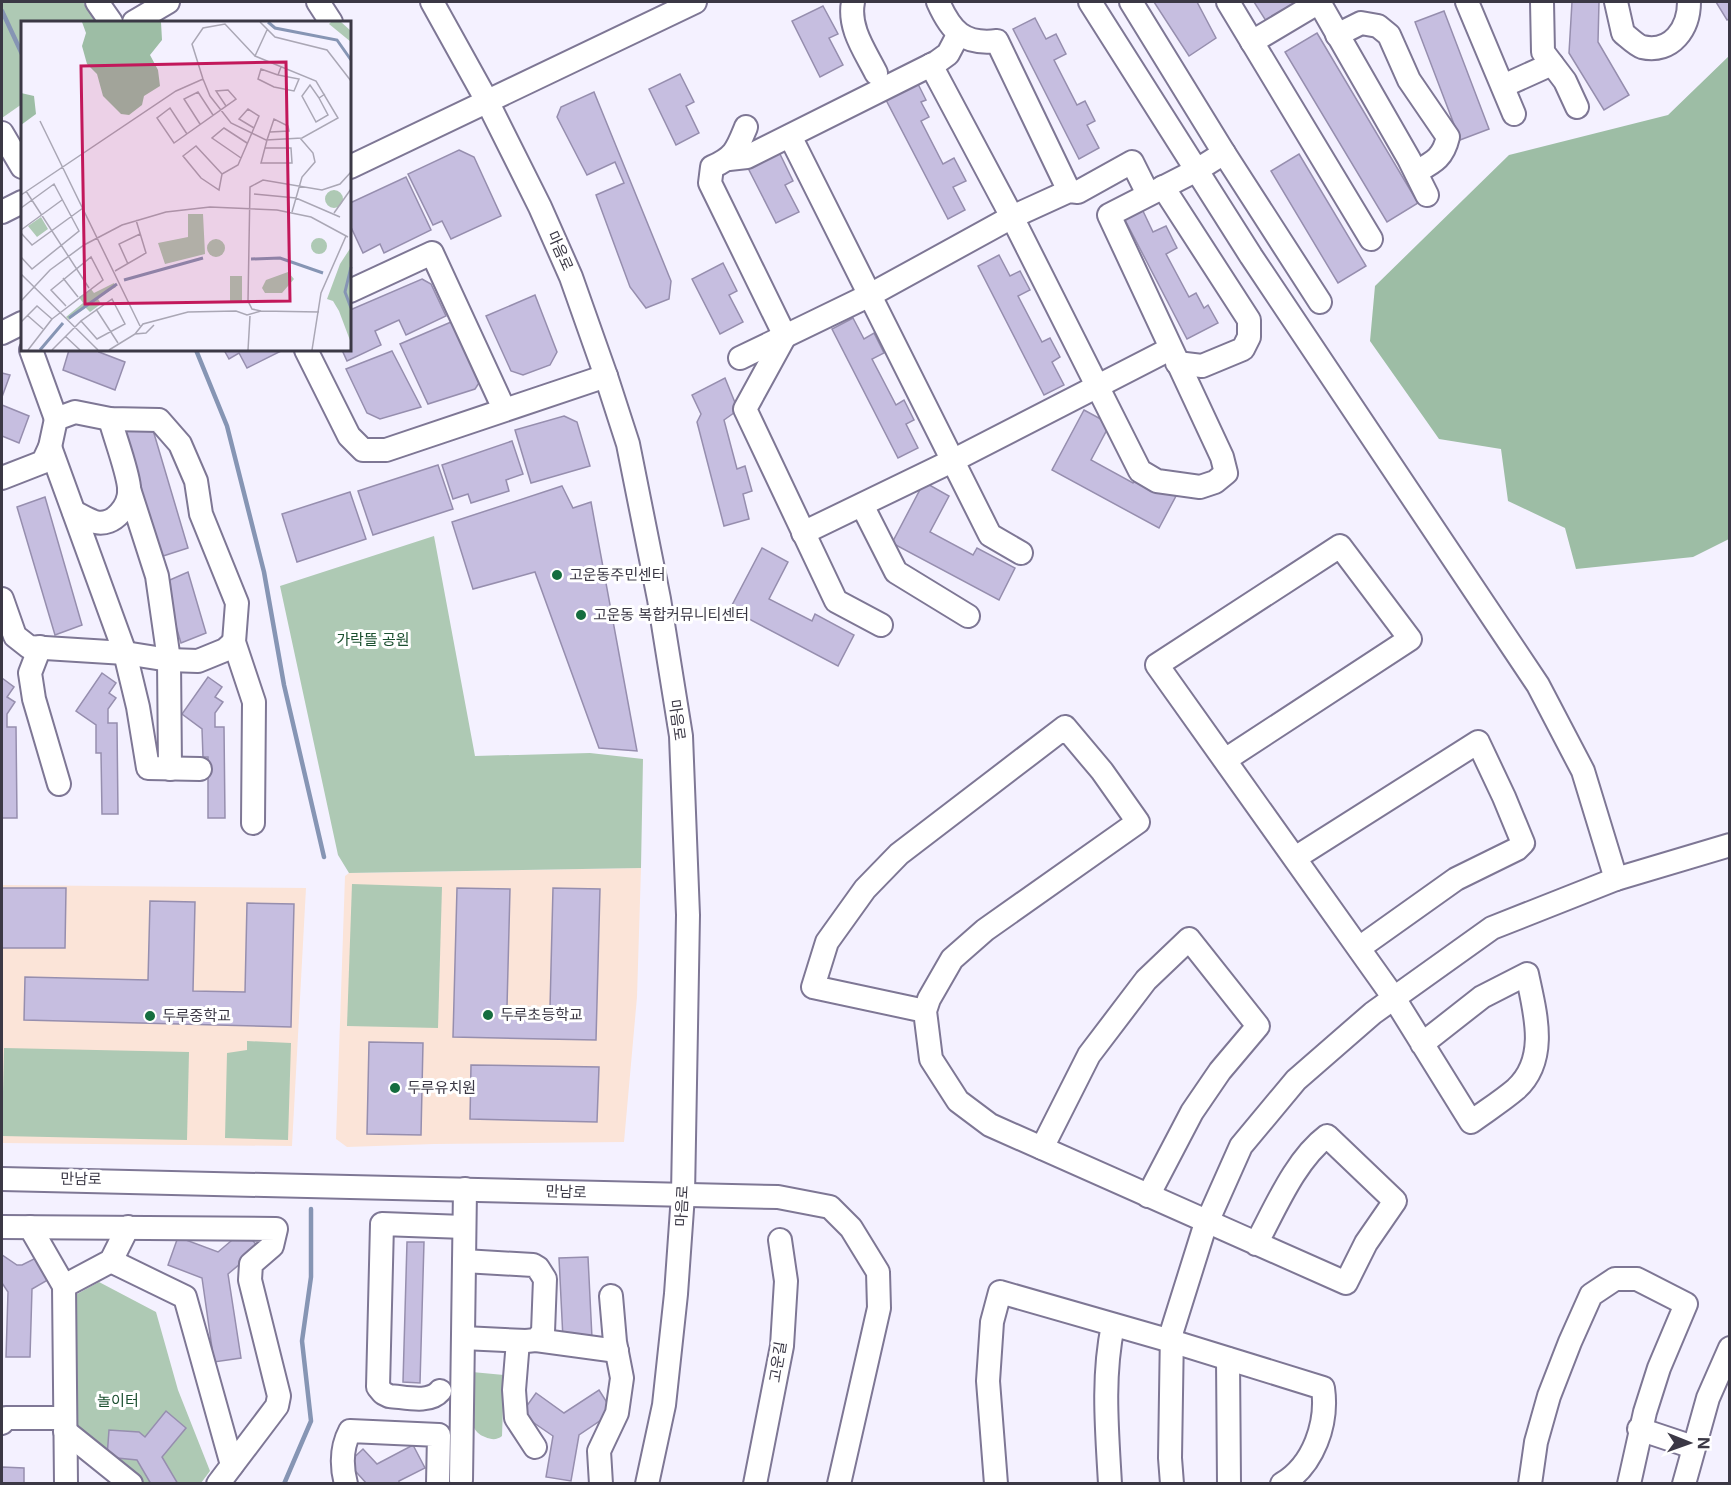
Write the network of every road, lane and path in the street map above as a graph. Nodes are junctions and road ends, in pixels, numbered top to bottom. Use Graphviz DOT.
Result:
graph roads {
  1 [pos="97,2"];
  2 [pos="168,2"];
  3 [pos="318,2"];
  4 [pos="432,2"];
  5 [pos="694,2"];
  6 [pos="853,2"];
  7 [pos="938,2"];
  8 [pos="1090,2"];
  9 [pos="1131,2"];
  10 [pos="1228,2"];
  11 [pos="1319,2"];
  12 [pos="1467,2"];
  13 [pos="1542,2"];
  14 [pos="1616,2"];
  15 [pos="1689,2"];
  16 [pos="110,21"];
  17 [pos="136,21"];
  18 [pos="330,21"];
  19 [pos="958,35"];
  20 [pos="1337,35"];
  21 [pos="1252,42"];
  22 [pos="1552,64"];
  23 [pos="931,65"];
  24 [pos="876,73"];
  25 [pos="1503,86"];
  26 [pos="487,101"];
  27 [pos="1577,107"];
  28 [pos="1514,114"];
  29 [pos="746,127"];
  30 [pos="2,133"];
  31 [pos="790,136"];
  32 [pos="1224,153"];
  33 [pos="729,159"];
  34 [pos="21,165"];
  35 [pos="351,167"];
  36 [pos="1197,170"];
  37 [pos="1416,172"];
  38 [pos="1155,190"];
  39 [pos="1069,191"];
  40 [pos="1427,195"];
  41 [pos="21,202"];
  42 [pos="2,212"];
  43 [pos="1012,217"];
  44 [pos="1371,239"];
  45 [pos="351,291"];
  46 [pos="870,295"];
  47 [pos="1320,302"];
  48 [pos="785,336"];
  49 [pos="31,351"];
  50 [pos="306,351"];
  51 [pos="1173,356"];
  52 [pos="740,358"];
  53 [pos="606,376"];
  54 [pos="1098,386"];
  55 [pos="504,409"];
  56 [pos="56,419"];
  57 [pos="110,419"];
  58 [pos="50,447"];
  59 [pos="954,460"];
  60 [pos="3,476"];
  61 [pos="129,489"];
  62 [pos="862,504"];
  63 [pos="74,512"];
  64 [pos="803,533"];
  65 [pos="1021,553"];
  66 [pos="2,600"];
  67 [pos="968,616"];
  68 [pos="880,625"];
  69 [pos="234,642"];
  70 [pos="40,647"];
  71 [pos="125,653"];
  72 [pos="169,660"];
  73 [pos="1225,760"];
  74 [pos="170,769"];
  75 [pos="200,769"];
  76 [pos="59,784"];
  77 [pos="253,823"];
  78 [pos="1730,845"];
  79 [pos="1294,858"];
  80 [pos="1616,879"];
  81 [pos="1359,948"];
  82 [pos="1394,998"];
  83 [pos="925,1011"];
  84 [pos="1422,1044"];
  85 [pos="1042,1148"];
  86 [pos="3,1177"];
  87 [pos="465,1189"];
  88 [pos="683,1195"];
  89 [pos="1148,1196"];
  90 [pos="1207,1222"];
  91 [pos="2,1227"];
  92 [pos="30,1227"];
  93 [pos="128,1227"];
  94 [pos="464,1227"];
  95 [pos="780,1240"];
  96 [pos="1256,1244"];
  97 [pos="111,1260"];
  98 [pos="464,1261"];
  99 [pos="64,1286"];
  100 [pos="611,1296"];
  101 [pos="1113,1325"];
  102 [pos="463,1338"];
  103 [pos="527,1340"];
  104 [pos="1171,1341"];
  105 [pos="1730,1348"];
  106 [pos="617,1351"];
  107 [pos="1228,1359"];
  108 [pos="440,1391"];
  109 [pos="2,1423"];
  110 [pos="64,1424"];
  111 [pos="1639,1430"];
  112 [pos="1693,1447"];
  113 [pos="535,1448"];
  114 [pos="231,1465"];
  115 [pos="461,1480"];
  116 [pos="66,1484"];
  117 [pos="131,1484"];
  118 [pos="218,1484"];
  119 [pos="346,1484"];
  120 [pos="438,1484"];
  121 [pos="602,1484"];
  122 [pos="647,1484"];
  123 [pos="755,1484"];
  124 [pos="839,1484"];
  125 [pos="996,1484"];
  126 [pos="1110,1484"];
  127 [pos="1172,1484"];
  128 [pos="1229,1484"];
  129 [pos="1282,1484"];
  130 [pos="1530,1484"];
  131 [pos="1629,1484"];
  132 [pos="1684,1484"];
  1 -- 16 [label="street"];
  2 -- 17 [label="street"];
  3 -- 18 [label="street"];
  4 -- 26 [label="street, 마음로"];
  5 -- 26 [label="street"];
  6 -- 24 [label="street"];
  7 -- 19 [label="street"];
  8 -- 36 [label="street"];
  9 -- 32 [label="street"];
  10 -- 21 [label="street"];
  11 -- 20 [label="street"];
  11 -- 21 [label="street"];
  12 -- 25 [label="street"];
  13 -- 22 [label="street"];
  14 -- 15 [label="street"];
  19 -- 23 [label="street"];
  19 -- 39 [label="street"];
  20 -- 37 [label="street"];
  20 -- 37 [label="street"];
  21 -- 44 [label="street"];
  22 -- 25 [label="street"];
  22 -- 27 [label="street"];
  23 -- 31 [label="street"];
  23 -- 43 [label="street"];
  25 -- 28 [label="street"];
  26 -- 35 [label="street"];
  26 -- 53 [label="street, 마음로"];
  29 -- 33 [label="street"];
  30 -- 34 [label="street"];
  31 -- 33 [label="street"];
  31 -- 46 [label="street"];
  32 -- 36 [label="street"];
  32 -- 47 [label="street"];
  33 -- 48 [label="street"];
  36 -- 38 [label="street"];
  36 -- 80 [label="street"];
  37 -- 40 [label="street"];
  38 -- 39 [label="street"];
  38 -- 51 [label="street"];
  38 -- 51 [label="street"];
  39 -- 43 [label="street"];
  41 -- 42 [label="street"];
  43 -- 46 [label="street"];
  43 -- 54 [label="street"];
  45 -- 55 [label="street"];
  46 -- 48 [label="street"];
  46 -- 59 [label="street"];
  48 -- 52 [label="street"];
  48 -- 64 [label="street"];
  49 -- 56 [label="street"];
  50 -- 55 [label="street"];
  51 -- 54 [label="street"];
  51 -- 54 [label="street"];
  53 -- 55 [label="street"];
  53 -- 88 [label="street, 마음로"];
  54 -- 59 [label="street"];
  56 -- 57 [label="street"];
  56 -- 58 [label="street"];
  57 -- 61 [label="street"];
  57 -- 69 [label="street"];
  58 -- 60 [label="street"];
  58 -- 63 [label="street"];
  59 -- 62 [label="street"];
  59 -- 65 [label="street"];
  61 -- 63 [label="street"];
  61 -- 72 [label="street"];
  62 -- 64 [label="street"];
  62 -- 67 [label="street"];
  63 -- 71 [label="street"];
  64 -- 68 [label="street"];
  66 -- 70 [label="street"];
  69 -- 72 [label="street"];
  69 -- 77 [label="street"];
  70 -- 71 [label="street"];
  70 -- 76 [label="street"];
  71 -- 72 [label="street"];
  71 -- 74 [label="street"];
  72 -- 74 [label="street"];
  73 -- 73 [label="street"];
  73 -- 79 [label="street"];
  74 -- 75 [label="street"];
  78 -- 80 [label="street"];
  79 -- 81 [label="street"];
  79 -- 81 [label="street"];
  80 -- 82 [label="street"];
  81 -- 82 [label="street"];
  82 -- 84 [label="street"];
  82 -- 90 [label="street"];
  83 -- 83 [label="street"];
  83 -- 85 [label="street"];
  84 -- 84 [label="street"];
  85 -- 89 [label="street"];
  85 -- 89 [label="street"];
  86 -- 87 [label="street, 만남로"];
  87 -- 88 [label="street, 만남로"];
  87 -- 94 [label="street"];
  88 -- 122 [label="street, 마음로"];
  88 -- 124 [label="street, 만남로"];
  89 -- 90 [label="street"];
  90 -- 96 [label="street"];
  90 -- 104 [label="street"];
  91 -- 92 [label="street"];
  92 -- 93 [label="street"];
  92 -- 99 [label="street"];
  93 -- 97 [label="street"];
  93 -- 114 [label="street"];
  94 -- 98 [label="street"];
  94 -- 108 [label="street"];
  95 -- 123 [label="street, 고운길"];
  96 -- 96 [label="street"];
  97 -- 99 [label="street"];
  97 -- 114 [label="street"];
  98 -- 102 [label="street"];
  98 -- 103 [label="street"];
  99 -- 110 [label="street"];
  100 -- 106 [label="street"];
  101 -- 104 [label="street"];
  101 -- 125 [label="street"];
  101 -- 126 [label="street"];
  102 -- 103 [label="street"];
  102 -- 115 [label="street"];
  103 -- 106 [label="street"];
  103 -- 113 [label="street"];
  104 -- 107 [label="street"];
  104 -- 127 [label="street"];
  105 -- 112 [label="street"];
  106 -- 121 [label="street"];
  107 -- 128 [label="street"];
  107 -- 129 [label="street"];
  109 -- 110 [label="street"];
  110 -- 116 [label="street"];
  110 -- 117 [label="street"];
  111 -- 112 [label="street"];
  111 -- 130 [label="street"];
  111 -- 131 [label="street"];
  112 -- 132 [label="street"];
  114 -- 118 [label="street"];
  119 -- 120 [label="street"];
}
